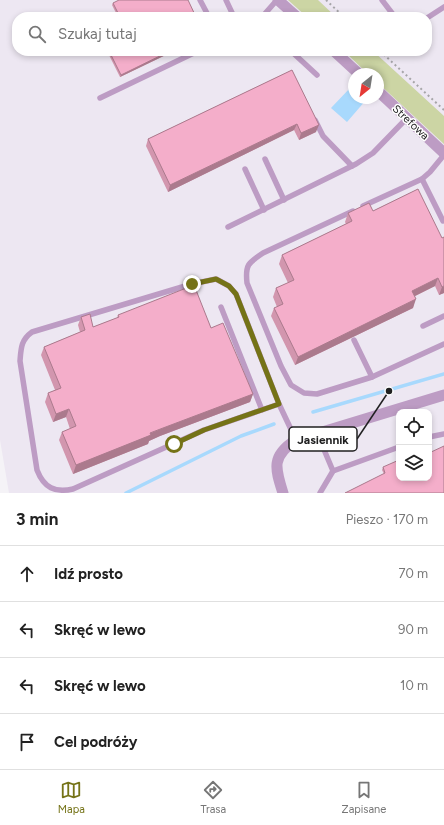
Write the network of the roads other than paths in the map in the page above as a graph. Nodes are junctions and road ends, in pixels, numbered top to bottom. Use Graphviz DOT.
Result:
graph roads {
  1 [pos="200,0"];
  2 [pos="226,0"];
  3 [pos="278,0"];
  4 [pos="382,0"];
  5 [pos="444,7"];
  6 [pos="206,12"];
  7 [pos="232,12"];
  8 [pos="267,12"];
  9 [pos="291,12"];
  10 [pos="391,12"];
  11 [pos="432,15"];
  12 [pos="188,56"];
  13 [pos="296,56"];
  14 [pos="339,56"];
  15 [pos="352,68"];
  16 [pos="317,75"];
  17 [pos="384,97"];
  18 [pos="100,98"];
  19 [pos="312,112"];
  20 [pos="406,118"];
  21 [pos="444,154"];
  22 [pos="265,159"];
  23 [pos="352,166"];
  24 [pos="245,169"];
  25 [pos="422,178"];
  26 [pos="284,200"];
  27 [pos="264,210"];
  28 [pos="443,221"];
  29 [pos="228,227"];
  30 [pos="221,307"];
  31 [pos="444,316"];
  32 [pos="423,326"];
  33 [pos="354,340"];
  34 [pos="444,344"];
  35 [pos="372,377"];
  36 [pos="444,395"];
  37 [pos="279,404"];
  38 [pos="416,408"];
  39 [pos="262,410"];
  40 [pos="317,433"];
  41 [pos="444,434"];
  42 [pos="432,436"];
  43 [pos="296,440"];
  44 [pos="396,448"];
  45 [pos="333,471"];
  46 [pos="283,493"];
  47 [pos="320,493"];
  1 -- 6 [label="lane"];
  2 -- 7 [label="lane"];
  3 -- 8 [label="lane"];
  3 -- 9 [label="street"];
  4 -- 10 [label="lane"];
  5 -- 11 [label="lane"];
  12 -- 18 [label="lane"];
  13 -- 16 [label="lane"];
  14 -- 15 [label="street"];
  17 -- 20 [label="street, Strefowa"];
  19 -- 23 [label="lane"];
  20 -- 21 [label="street, Strefowa"];
  20 -- 23 [label="lane"];
  21 -- 25 [label="lane"];
  22 -- 26 [label="lane"];
  23 -- 26 [label="lane"];
  24 -- 27 [label="lane"];
  25 -- 28 [label="lane"];
  25 -- 35 [label="lane"];
  26 -- 27 [label="lane"];
  27 -- 29 [label="lane"];
  30 -- 39 [label="lane"];
  31 -- 32 [label="lane"];
  33 -- 35 [label="lane"];
  34 -- 35 [label="lane"];
  36 -- 38 [label="street"];
  37 -- 39 [label="lane"];
  37 -- 39 [label="lane"];
  37 -- 43 [label="lane"];
  38 -- 40 [label="street"];
  40 -- 43 [label="street"];
  40 -- 45 [label="lane"];
  41 -- 42 [label="lane"];
  43 -- 46 [label="street"];
  44 -- 45 [label="lane"];
  45 -- 47 [label="lane"];
}
